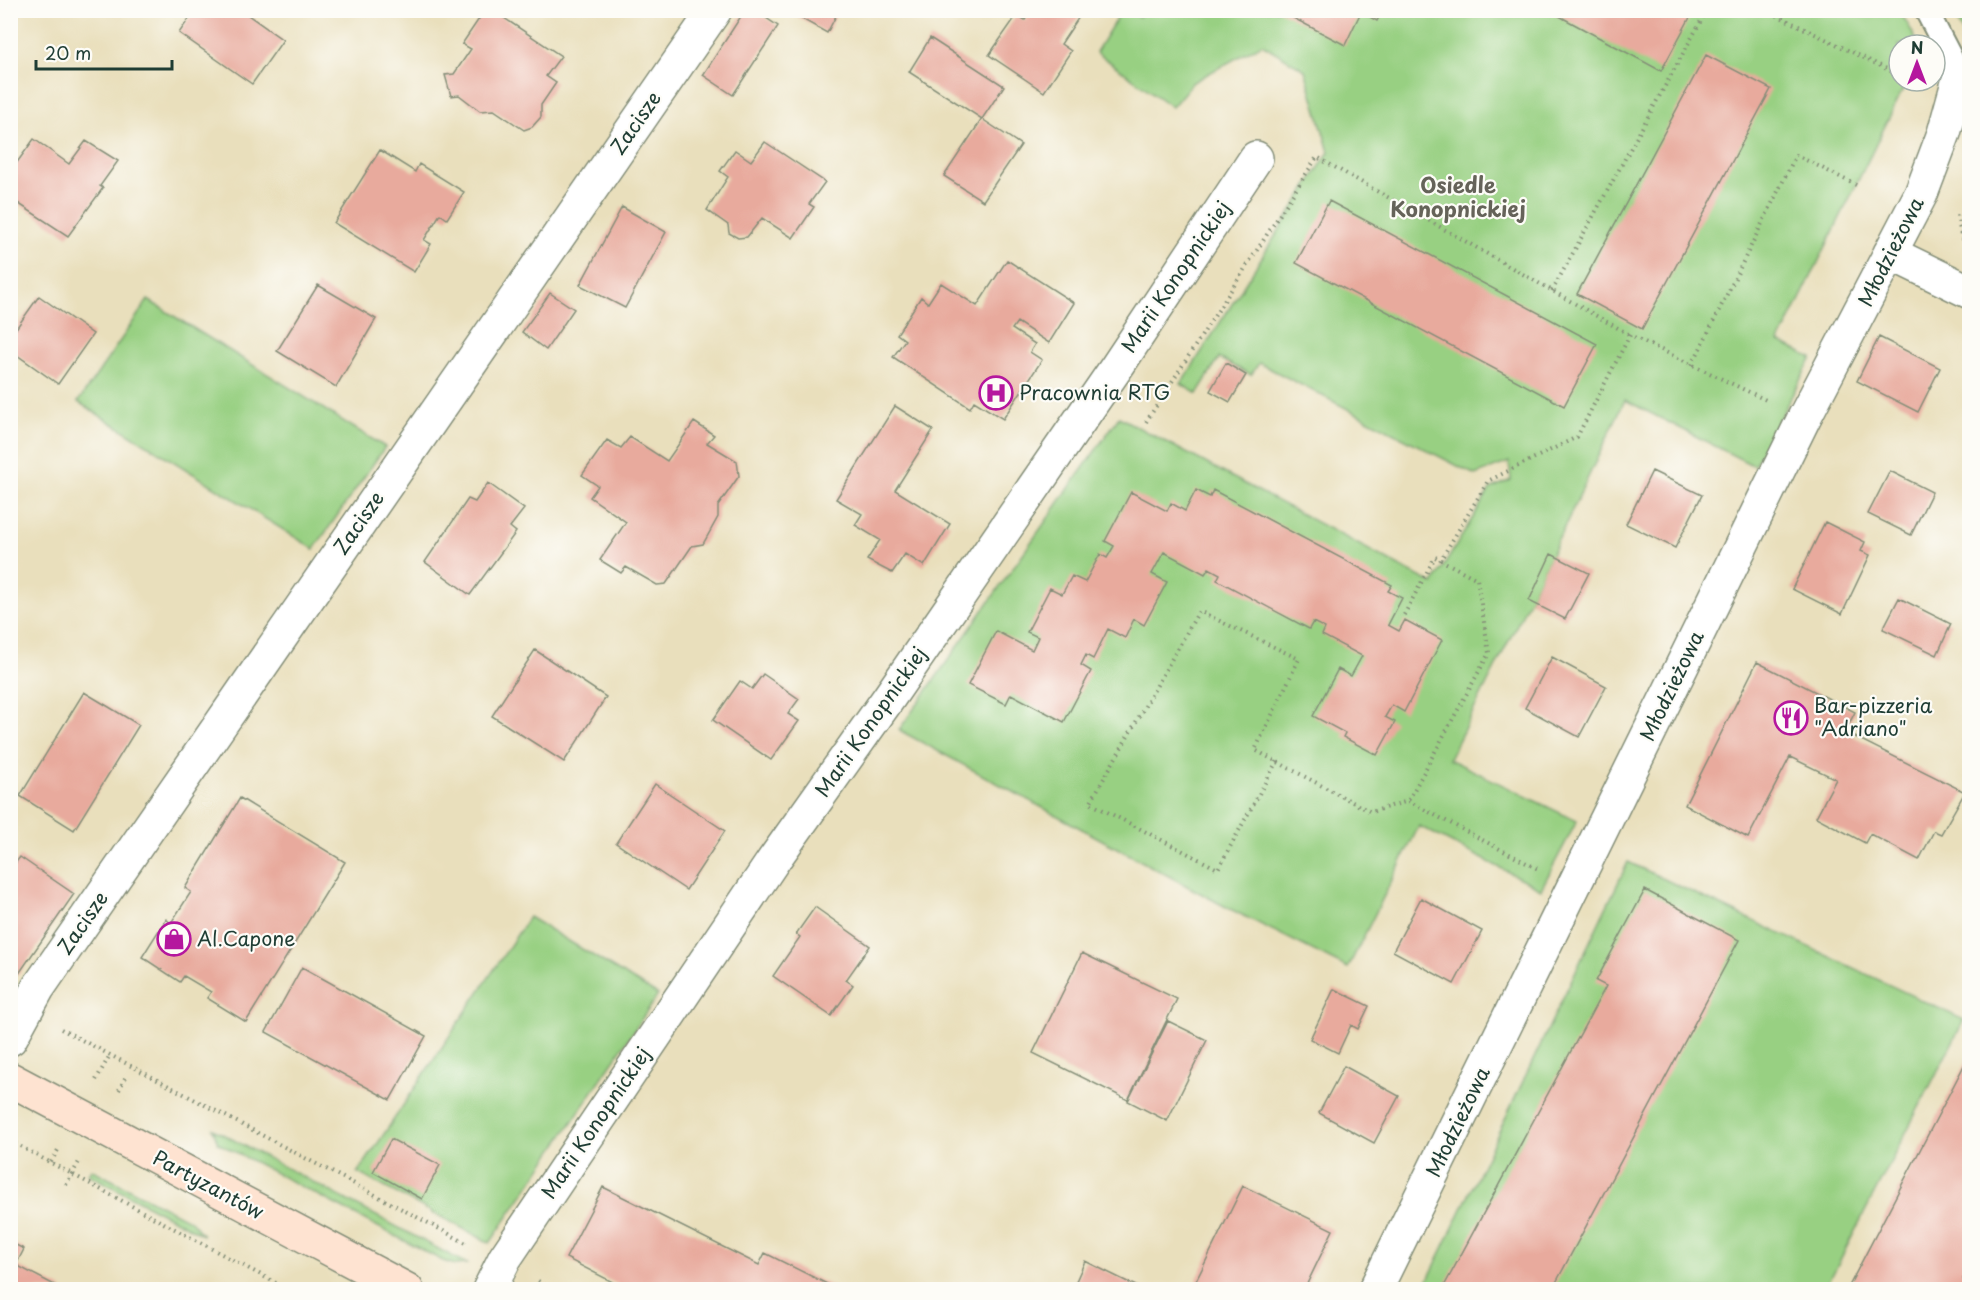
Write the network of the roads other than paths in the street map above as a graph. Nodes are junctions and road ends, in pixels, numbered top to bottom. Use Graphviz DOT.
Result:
graph roads {
  1 [pos="715,10"];
  2 [pos="1926,10"];
  3 [pos="1959,79"];
  4 [pos="1256,158"];
  5 [pos="1890,253"];
  6 [pos="1970,292"];
  7 [pos="10,1039"];
  8 [pos="10,1079"];
  9 [pos="496,1276"];
  10 [pos="407,1290"];
  11 [pos="1375,1290"];
  1 -- 7 [label="street, Zacisze"];
  2 -- 3 [label="lane"];
  3 -- 5 [label="street, Młodzieżowa"];
  4 -- 9 [label="street, Marii Konopnickiej"];
  5 -- 6 [label="street"];
  5 -- 11 [label="street, Młodzieżowa"];
  8 -- 10 [label="main road, Partyzantów"];
}
